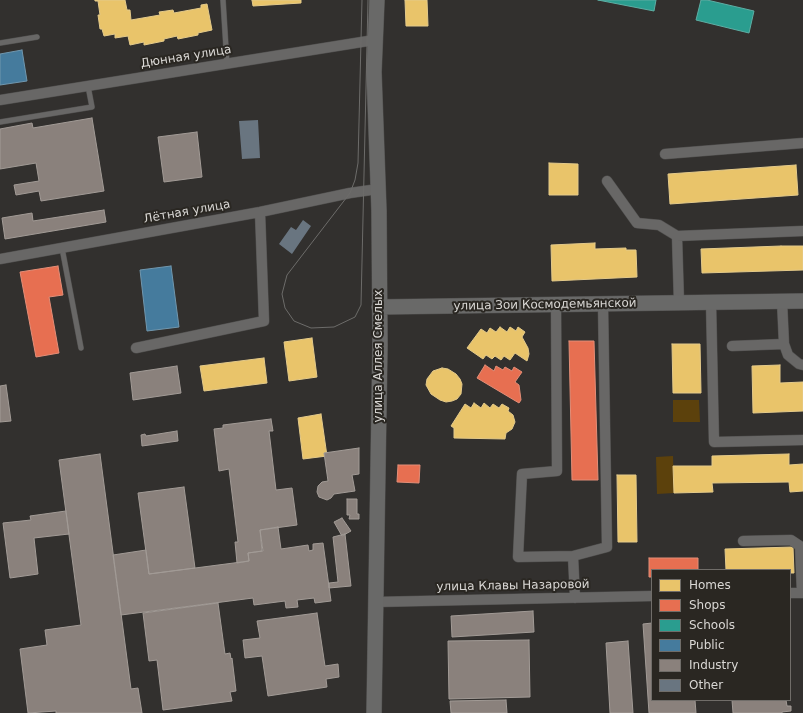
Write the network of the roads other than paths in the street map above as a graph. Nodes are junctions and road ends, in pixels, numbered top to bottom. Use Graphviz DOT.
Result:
graph roads {
  1 [pos="223,0"];
  2 [pos="377,0"];
  3 [pos="37,37"];
  4 [pos="376,41"];
  5 [pos="0,43"];
  6 [pos="227,64"];
  7 [pos="88,86"];
  8 [pos="0,100"];
  9 [pos="0,122"];
  10 [pos="803,143"];
  11 [pos="665,154"];
  12 [pos="607,181"];
  13 [pos="378,189"];
  14 [pos="260,212"];
  15 [pos="803,231"];
  16 [pos="677,236"];
  17 [pos="62,248"];
  18 [pos="0,259"];
  19 [pos="782,301"];
  20 [pos="803,301"];
  21 [pos="711,302"];
  22 [pos="679,303"];
  23 [pos="603,304"];
  24 [pos="556,305"];
  25 [pos="379,307"];
  26 [pos="784,344"];
  27 [pos="732,346"];
  28 [pos="81,348"];
  29 [pos="136,348"];
  30 [pos="803,365"];
  31 [pos="803,440"];
  32 [pos="743,541"];
  33 [pos="802,545"];
  34 [pos="573,556"];
  35 [pos="791,593"];
  36 [pos="802,593"];
  37 [pos="651,596"];
  38 [pos="575,598"];
  39 [pos="375,602"];
  40 [pos="374,713"];
  1 -- 6 [label="lane"];
  2 -- 4 [label="main road, улица Аллея Смелых"];
  3 -- 5 [label="lane"];
  4 -- 6 [label="street, Дюнная улица"];
  4 -- 13 [label="main road, улица Аллея Смелых"];
  6 -- 7 [label="street, Дюнная улица"];
  7 -- 8 [label="street, Дюнная улица"];
  7 -- 9 [label="lane"];
  10 -- 11 [label="street"];
  12 -- 16 [label="street"];
  13 -- 14 [label="street, Лётная улица"];
  13 -- 25 [label="main road, улица Аллея Смелых"];
  14 -- 17 [label="street, Лётная улица"];
  14 -- 29 [label="street"];
  15 -- 16 [label="street"];
  16 -- 22 [label="street"];
  17 -- 18 [label="street, Лётная улица"];
  17 -- 28 [label="lane"];
  19 -- 20 [label="main road, улица Зои Космодемьянской"];
  19 -- 21 [label="main road, улица Зои Космодемьянской"];
  19 -- 26 [label="street"];
  21 -- 22 [label="main road, улица Зои Космодемьянской"];
  21 -- 31 [label="street"];
  22 -- 23 [label="main road, улица Зои Космодемьянской"];
  23 -- 24 [label="main road, улица Зои Космодемьянской"];
  23 -- 34 [label="street"];
  24 -- 25 [label="main road, улица Зои Космодемьянской"];
  24 -- 34 [label="street"];
  25 -- 39 [label="main road, улица Аллея Смелых"];
  26 -- 27 [label="street"];
  26 -- 30 [label="street"];
  32 -- 33 [label="street"];
  33 -- 36 [label="street"];
  34 -- 38 [label="street"];
  35 -- 36 [label="street"];
  37 -- 38 [label="street, улица Клавы Назаровой"];
  38 -- 39 [label="street, улица Клавы Назаровой"];
  39 -- 40 [label="main road, улица Аллея Смелых"];
}
